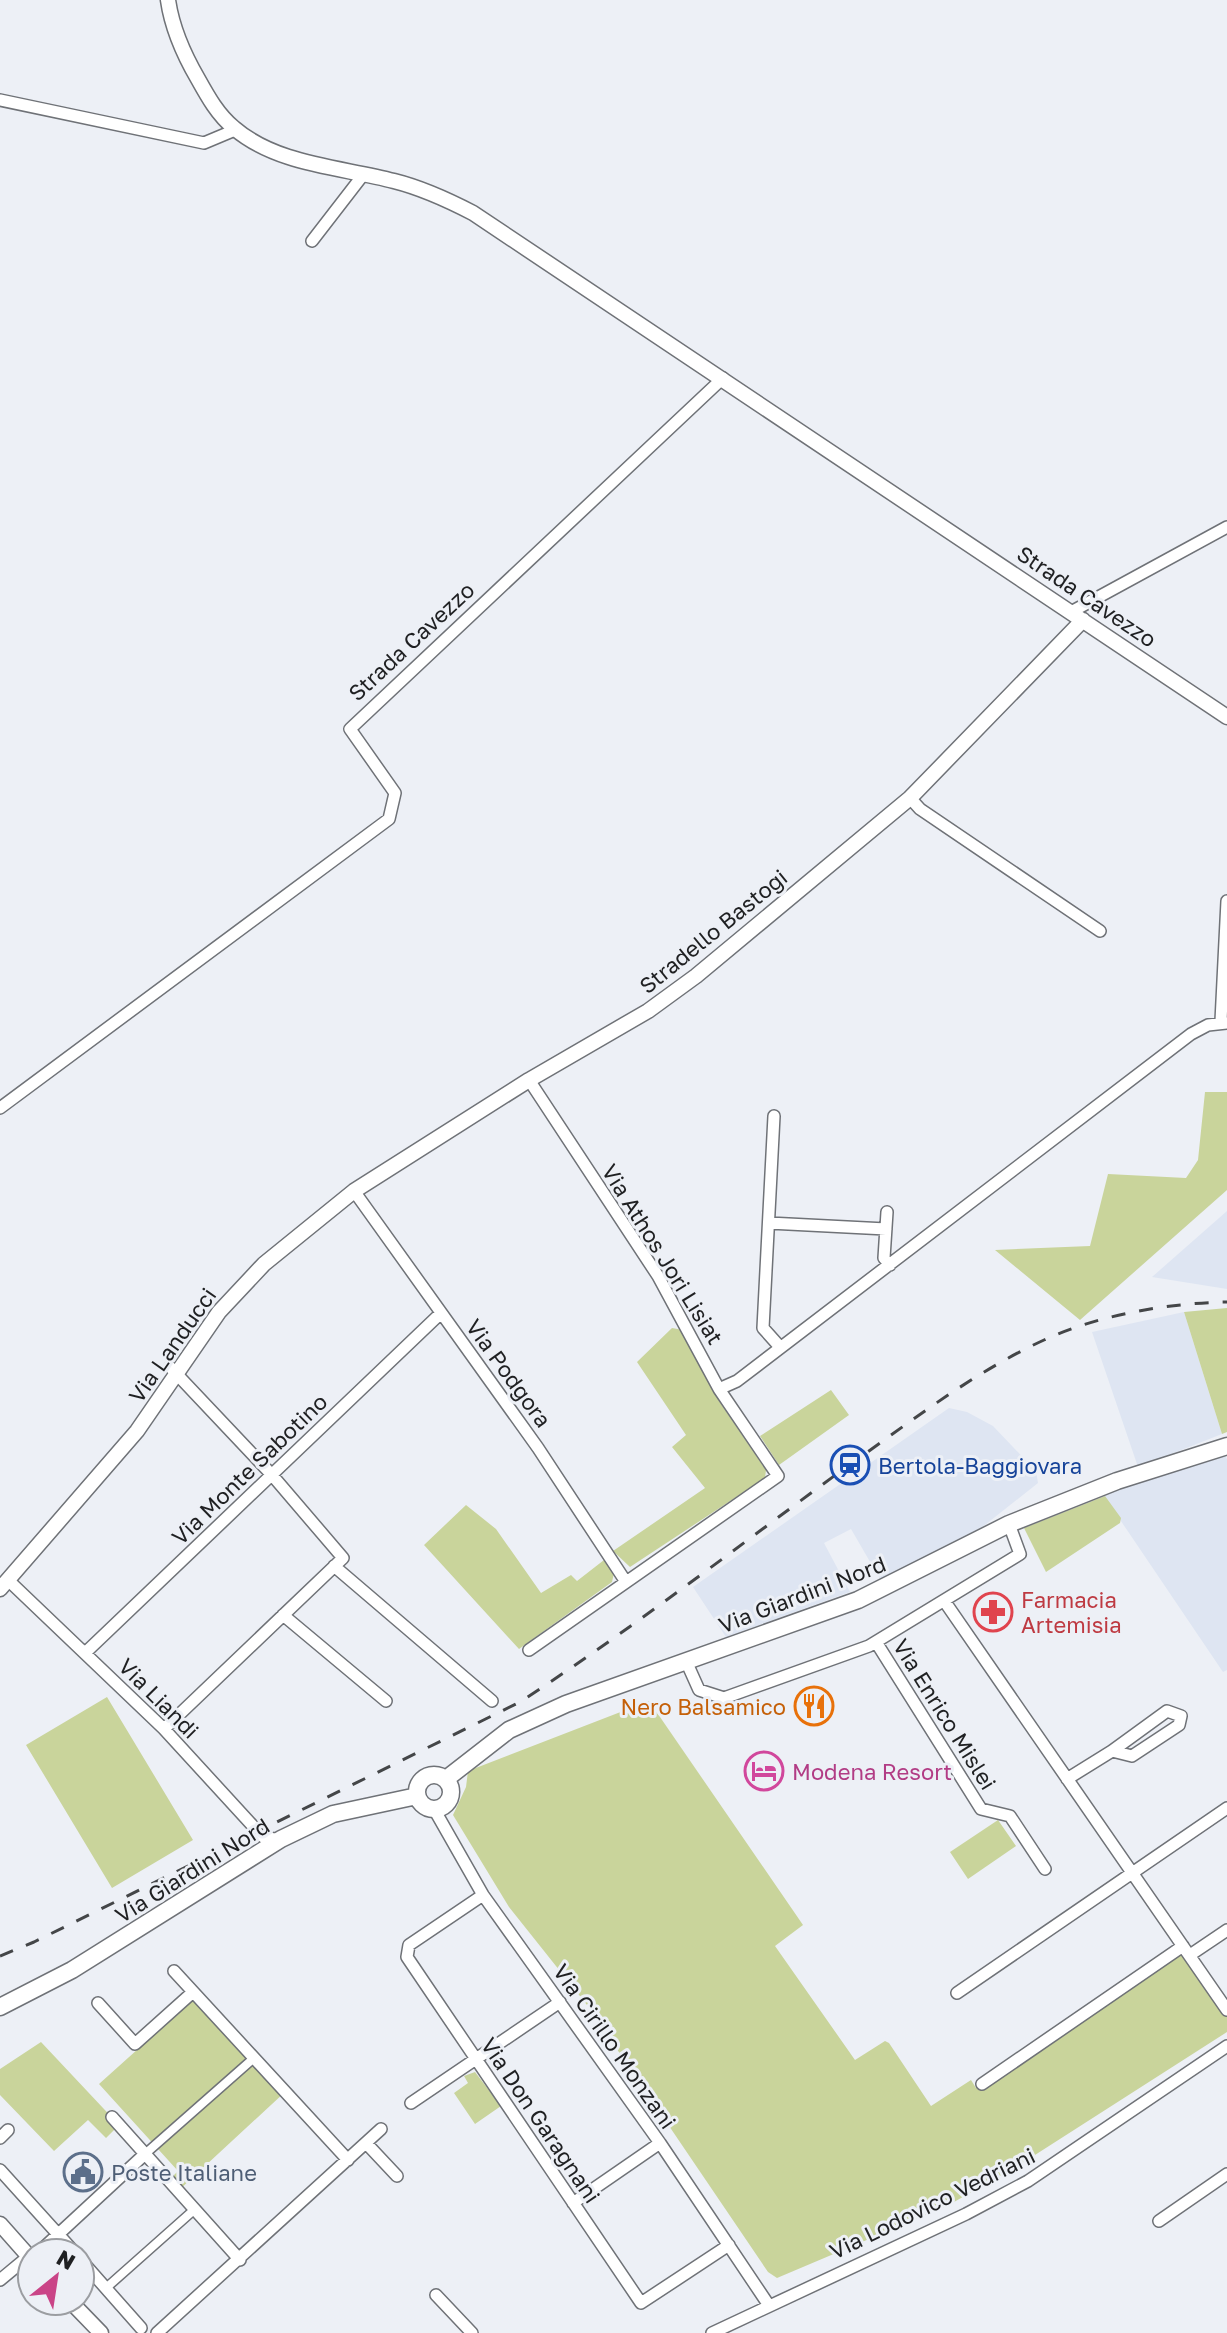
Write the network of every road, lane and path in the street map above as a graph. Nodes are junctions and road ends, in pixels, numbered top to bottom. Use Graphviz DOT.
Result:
graph roads {
  1 [pos="168,0"];
  2 [pos="0,100"];
  3 [pos="235,130"];
  4 [pos="363,175"];
  5 [pos="312,241"];
  6 [pos="723,378"];
  7 [pos="1227,527"];
  8 [pos="1077,616"];
  9 [pos="1225,710"];
  10 [pos="910,798"];
  11 [pos="1227,901"];
  12 [pos="1100,931"];
  13 [pos="1224,1022"];
  14 [pos="529,1080"];
  15 [pos="0,1108"];
  16 [pos="774,1116"];
  17 [pos="354,1191"];
  18 [pos="887,1212"];
  19 [pos="769,1223"];
  20 [pos="886,1229"];
  21 [pos="890,1265"];
  22 [pos="441,1313"];
  23 [pos="780,1347"];
  24 [pos="173,1371"];
  25 [pos="719,1389"];
  26 [pos="1227,1446"];
  27 [pos="272,1475"];
  28 [pos="1009,1524"];
  29 [pos="338,1562"];
  30 [pos="626,1582"];
  31 [pos="4,1584"];
  32 [pos="945,1602"];
  33 [pos="283,1615"];
  34 [pos="876,1642"];
  35 [pos="529,1650"];
  36 [pos="85,1653"];
  37 [pos="686,1661"];
  38 [pos="386,1701"];
  39 [pos="492,1701"];
  40 [pos="164,1729"];
  41 [pos="1112,1751"];
  42 [pos="446,1779"];
  43 [pos="1067,1779"];
  44 [pos="417,1796"];
  45 [pos="1227,1808"];
  46 [pos="434,1809"];
  47 [pos="281,1839"];
  48 [pos="1045,1869"];
  49 [pos="1132,1873"];
  50 [pos="483,1895"];
  51 [pos="1227,1930"];
  52 [pos="1186,1950"];
  53 [pos="174,1971"];
  54 [pos="193,1992"];
  55 [pos="957,1993"];
  56 [pos="560,2002"];
  57 [pos="98,2003"];
  58 [pos="0,2007"];
  59 [pos="1227,2010"];
  60 [pos="1227,2046"];
  61 [pos="254,2058"];
  62 [pos="477,2059"];
  63 [pos="982,2084"];
  64 [pos="411,2103"];
  65 [pos="112,2117"];
  66 [pos="381,2129"];
  67 [pos="366,2143"];
  68 [pos="660,2143"];
  69 [pos="145,2154"];
  70 [pos="348,2160"];
  71 [pos="0,2170"];
  72 [pos="1227,2174"];
  73 [pos="397,2176"];
  74 [pos="573,2203"];
  75 [pos="195,2209"];
  76 [pos="1159,2221"];
  77 [pos="0,2224"];
  78 [pos="59,2235"];
  79 [pos="57,2237"];
  80 [pos="16,2240"];
  81 [pos="729,2245"];
  82 [pos="240,2260"];
  83 [pos="96,2277"];
  84 [pos="106,2288"];
  85 [pos="436,2295"];
  86 [pos="768,2304"];
  87 [pos="86,2317"];
  88 [pos="141,2328"];
  89 [pos="101,2333"];
  90 [pos="157,2333"];
  91 [pos="472,2333"];
  92 [pos="712,2333"];
  1 -- 3 [label="street, Strada Cavezzo"];
  2 -- 3 [label="street"];
  3 -- 4 [label="street, Strada Cavezzo"];
  4 -- 5 [label="street"];
  4 -- 6 [label="street, Strada Cavezzo"];
  6 -- 8 [label="street, Strada Cavezzo"];
  6 -- 15 [label="street, Strada Cavezzo"];
  7 -- 8 [label="street"];
  8 -- 9 [label="street, Strada Cavezzo"];
  8 -- 10 [label="street, Stradello Bastogi"];
  10 -- 12 [label="street"];
  10 -- 14 [label="street, Stradello Bastogi"];
  11 -- 13 [label="street"];
  13 -- 21 [label="street"];
  14 -- 17 [label="street, Via Landucci"];
  14 -- 25 [label="street, Via Athos Jori Lisiat"];
  16 -- 19 [label="street"];
  17 -- 22 [label="street, Via Podgora"];
  17 -- 24 [label="street, Via Landucci"];
  18 -- 20 [label="street"];
  19 -- 20 [label="street"];
  19 -- 23 [label="street"];
  20 -- 21 [label="street"];
  21 -- 23 [label="street"];
  22 -- 27 [label="street, Via Monte Sabotino"];
  22 -- 30 [label="street, Via Podgora"];
  23 -- 25 [label="street"];
  24 -- 27 [label="street"];
  24 -- 31 [label="street, Via Landucci"];
  25 -- 30 [label="street, Via Athos Jori Lisiat"];
  26 -- 28 [label="main road, Via Giardini Nord"];
  27 -- 29 [label="street"];
  27 -- 36 [label="street, Via Monte Sabotino"];
  28 -- 32 [label="street"];
  28 -- 37 [label="main road, Via Giardini Nord"];
  29 -- 33 [label="street"];
  29 -- 39 [label="street"];
  30 -- 35 [label="street"];
  31 -- 36 [label="street, Via Liandi"];
  32 -- 34 [label="street"];
  32 -- 43 [label="street"];
  33 -- 38 [label="street"];
  33 -- 40 [label="street"];
  34 -- 37 [label="street"];
  34 -- 48 [label="street, Via Enrico Mislei"];
  36 -- 40 [label="street, Via Liandi"];
  37 -- 42 [label="main road, Via Giardini Nord"];
  40 -- 47 [label="street, Via Liandi"];
  41 -- 41 [label="street"];
  41 -- 43 [label="street"];
  42 -- 44 [label="main road, Via Giardini Nord"];
  42 -- 46 [label="main road"];
  43 -- 49 [label="street"];
  44 -- 46 [label="main road"];
  44 -- 47 [label="main road, Via Giardini Nord"];
  45 -- 49 [label="street"];
  46 -- 50 [label="street, Via Cirillo Monzani"];
  47 -- 58 [label="main road, Via Giardini Nord"];
  49 -- 52 [label="street"];
  49 -- 55 [label="street"];
  50 -- 56 [label="street, Via Cirillo Monzani"];
  50 -- 62 [label="street, Via Don Garagnani"];
  51 -- 52 [label="street"];
  52 -- 59 [label="street"];
  52 -- 63 [label="street"];
  53 -- 54 [label="street"];
  54 -- 57 [label="street"];
  54 -- 61 [label="street"];
  56 -- 62 [label="street"];
  56 -- 68 [label="street, Via Cirillo Monzani"];
  60 -- 86 [label="street, Via Lodovico Vedriani"];
  61 -- 69 [label="street"];
  61 -- 70 [label="street"];
  62 -- 64 [label="street"];
  62 -- 74 [label="street, Via Don Garagnani"];
  65 -- 69 [label="street"];
  66 -- 67 [label="street"];
  67 -- 70 [label="street"];
  67 -- 73 [label="street"];
  68 -- 74 [label="street"];
  68 -- 81 [label="street, Via Cirillo Monzani"];
  69 -- 75 [label="street"];
  69 -- 78 [label="street"];
  70 -- 82 [label="street"];
  71 -- 78 [label="street"];
  72 -- 76 [label="street"];
  74 -- 81 [label="street, Via Don Garagnani"];
  75 -- 82 [label="street"];
  75 -- 84 [label="street"];
  77 -- 80 [label="street"];
  78 -- 79 [label="street"];
  81 -- 86 [label="street, Via Cirillo Monzani"];
  82 -- 90 [label="street"];
  83 -- 84 [label="street"];
  84 -- 88 [label="street"];
  85 -- 91 [label="street"];
  86 -- 92 [label="street, Via Lodovico Vedriani"];
  87 -- 89 [label="street"];
}
